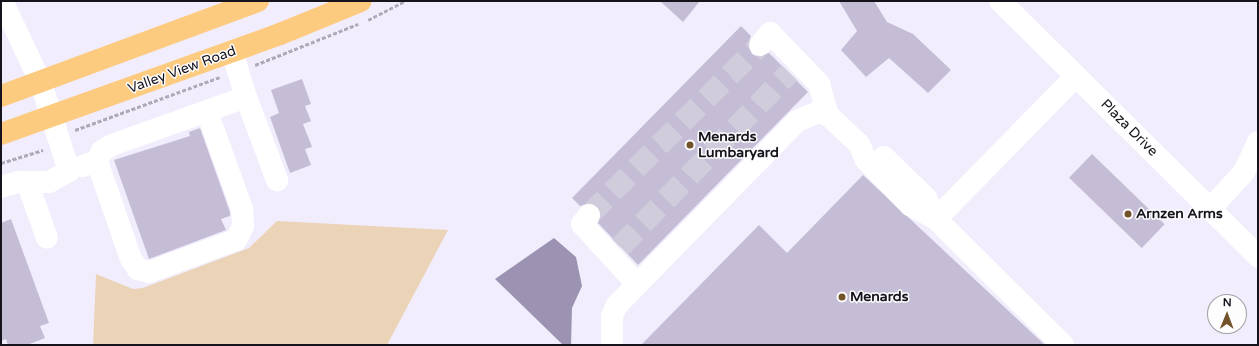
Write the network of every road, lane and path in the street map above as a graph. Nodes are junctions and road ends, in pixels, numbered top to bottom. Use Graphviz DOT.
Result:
graph roads {
  1 [pos="2,1"];
  2 [pos="258,1"];
  3 [pos="361,1"];
  4 [pos="405,1"];
  5 [pos="1000,1"];
  6 [pos="760,44"];
  7 [pos="235,61"];
  8 [pos="1076,76"];
  9 [pos="41,83"];
  10 [pos="1,96"];
  11 [pos="246,97"];
  12 [pos="207,112"];
  13 [pos="828,114"];
  14 [pos="51,117"];
  15 [pos="1,134"];
  16 [pos="61,138"];
  17 [pos="1258,142"];
  18 [pos="96,161"];
  19 [pos="1,163"];
  20 [pos="69,171"];
  21 [pos="277,180"];
  22 [pos="27,182"];
  23 [pos="1,187"];
  24 [pos="1210,209"];
  25 [pos="589,216"];
  26 [pos="936,219"];
  27 [pos="47,238"];
  28 [pos="1258,256"];
  29 [pos="637,284"];
  30 [pos="612,345"];
  31 [pos="1063,345"];
  1 -- 9 [label="street"];
  2 -- 9 [label="main road"];
  3 -- 7 [label="main road, Valley View Road"];
  4 -- 7 [label="path"];
  5 -- 8 [label="street, Plaza Drive"];
  6 -- 13 [label="street"];
  7 -- 11 [label="street"];
  7 -- 14 [label="main road, Valley View Road"];
  7 -- 16 [label="path"];
  8 -- 24 [label="street, Plaza Drive"];
  8 -- 26 [label="street"];
  9 -- 10 [label="main road"];
  9 -- 14 [label="street"];
  11 -- 12 [label="street"];
  11 -- 21 [label="street"];
  12 -- 18 [label="street"];
  12 -- 18 [label="street"];
  13 -- 26 [label="street"];
  13 -- 29 [label="street"];
  14 -- 15 [label="main road, Valley View Road"];
  14 -- 16 [label="street"];
  16 -- 19 [label="path"];
  16 -- 20 [label="street"];
  17 -- 24 [label="street"];
  18 -- 20 [label="street"];
  20 -- 22 [label="street"];
  22 -- 23 [label="street"];
  22 -- 27 [label="street"];
  24 -- 28 [label="street, Plaza Drive"];
  25 -- 29 [label="street"];
  26 -- 31 [label="street"];
  29 -- 30 [label="street"];
}
